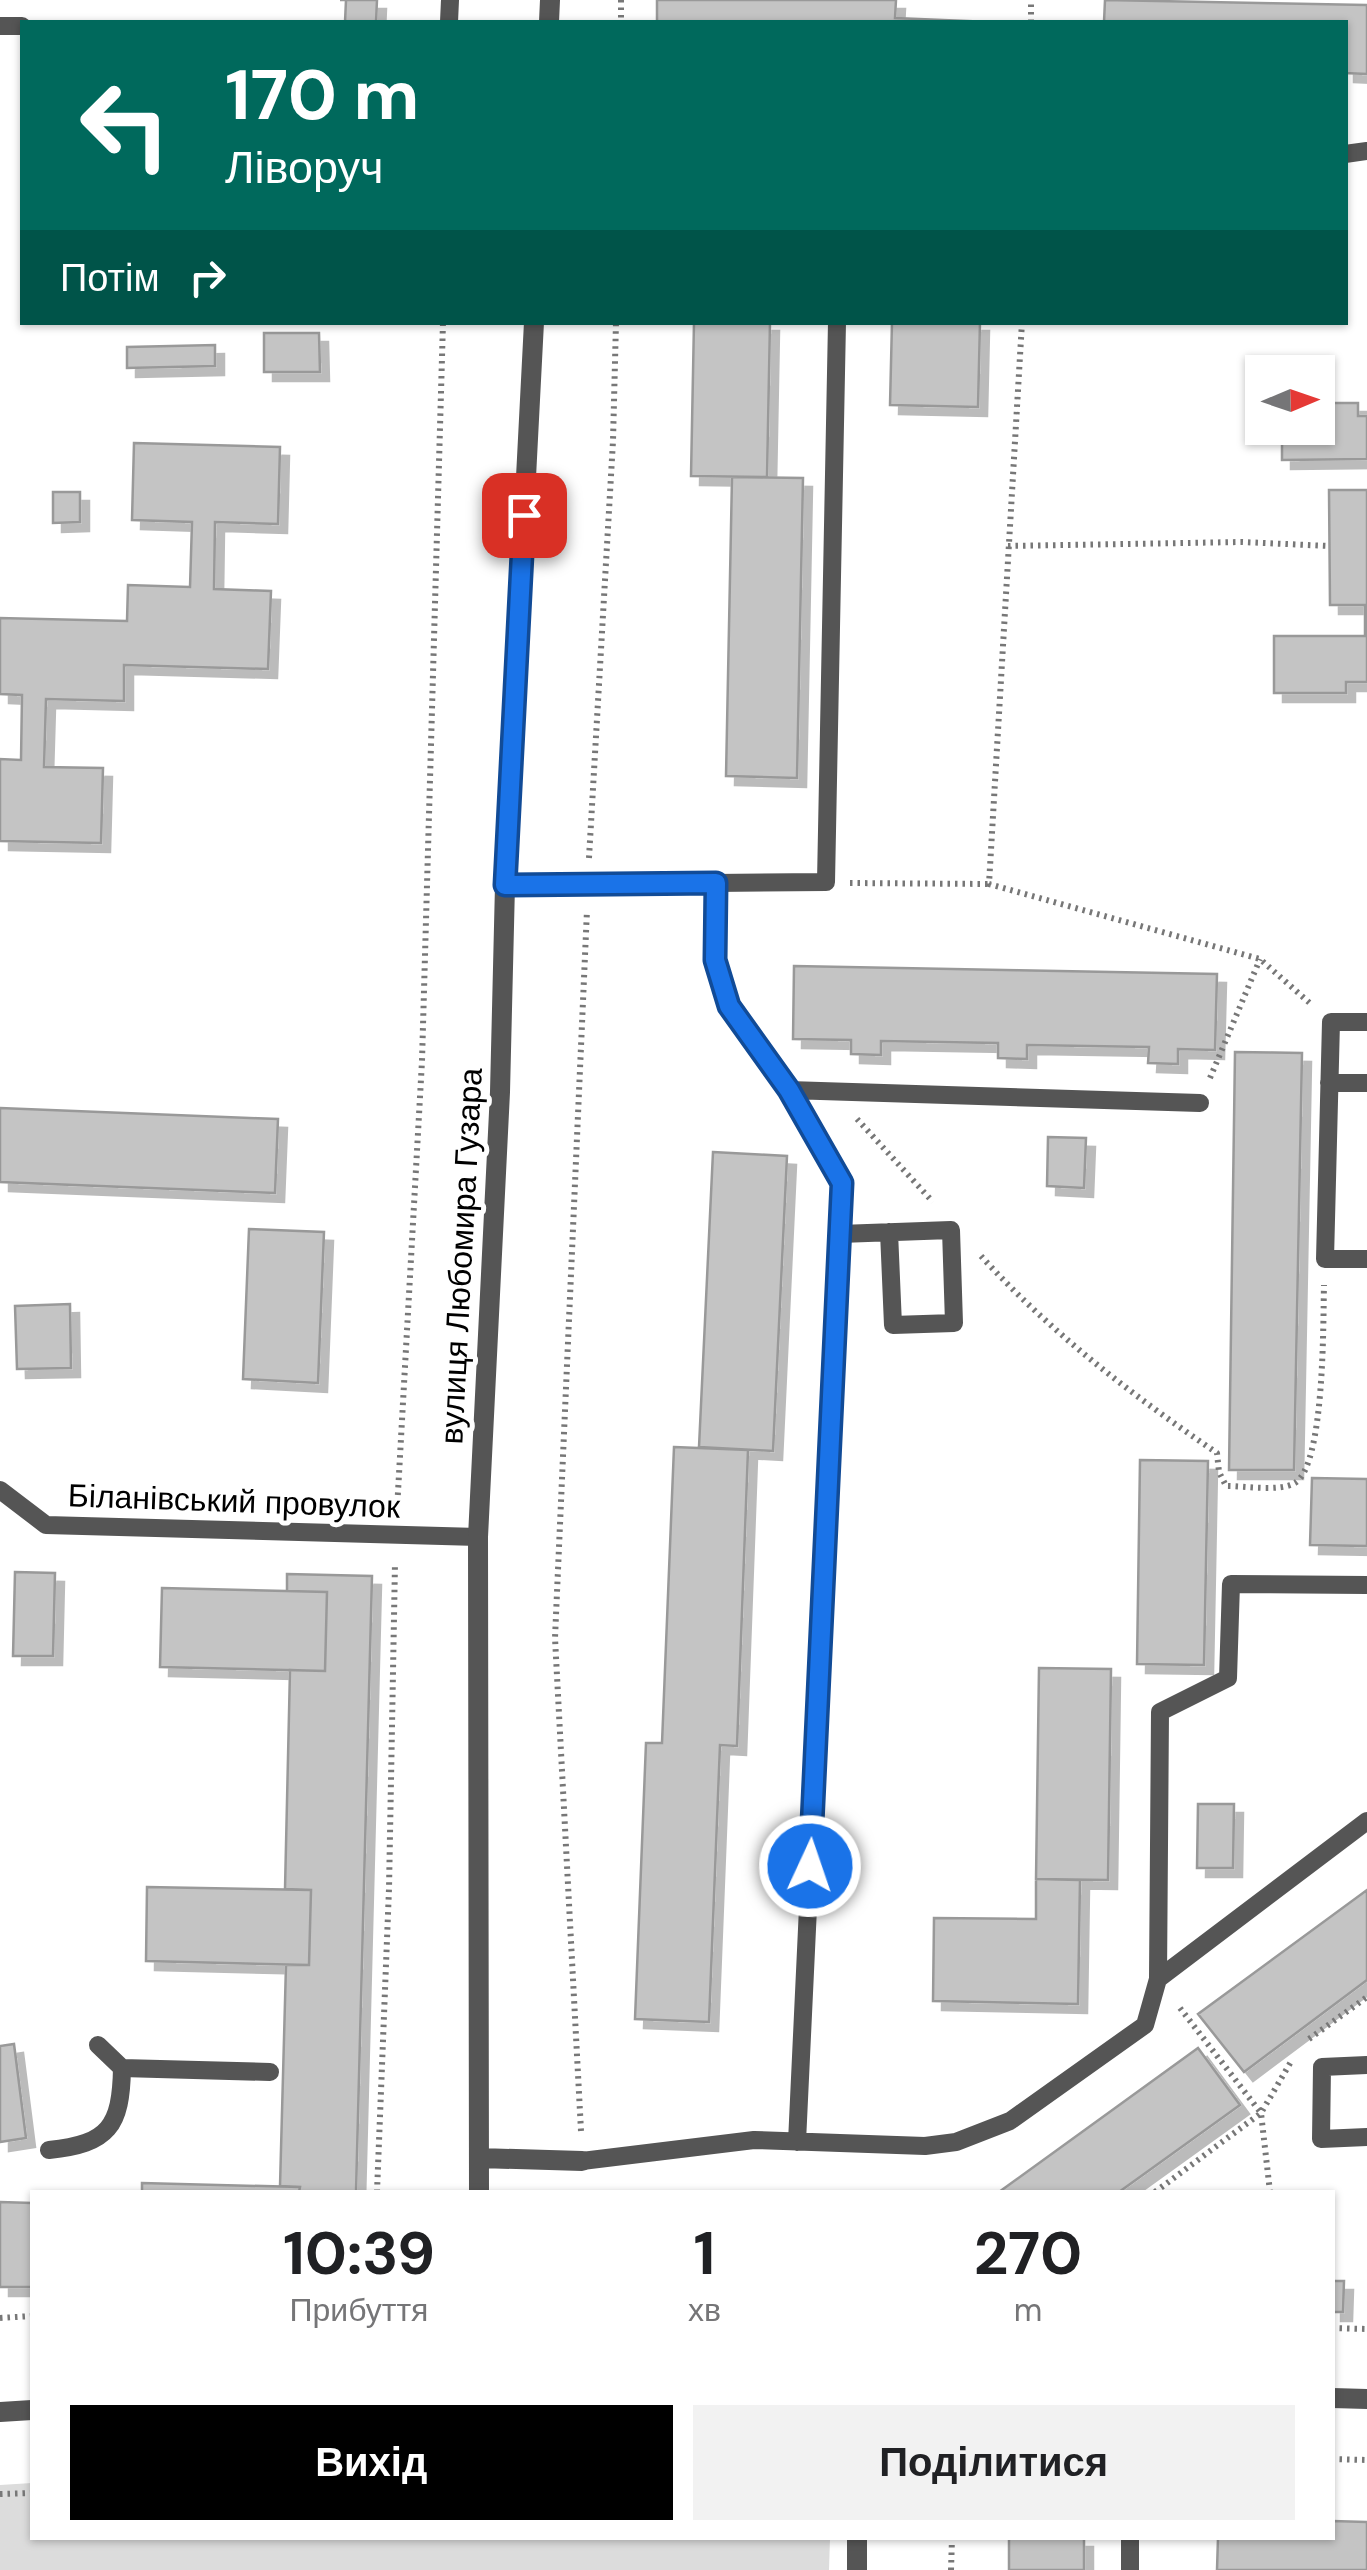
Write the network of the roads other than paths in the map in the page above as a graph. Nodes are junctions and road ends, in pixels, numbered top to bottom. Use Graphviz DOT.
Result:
graph roads {
  1 [pos="534,325"];
  2 [pos="837,325"];
  3 [pos="716,883"];
  4 [pos="505,885"];
  5 [pos="1367,1022"];
  6 [pos="1367,1082"];
  7 [pos="1329,1083"];
  8 [pos="789,1090"];
  9 [pos="1200,1103"];
  10 [pos="890,1232"];
  11 [pos="840,1234"];
  12 [pos="1367,1259"];
  13 [pos="0,1490"];
  14 [pos="478,1537"];
  15 [pos="1367,1585"];
  16 [pos="1367,1821"];
  17 [pos="1158,1979"];
  18 [pos="98,2045"];
  19 [pos="1367,2066"];
  20 [pos="122,2068"];
  21 [pos="270,2072"];
  22 [pos="1367,2138"];
  23 [pos="797,2142"];
  24 [pos="50,2150"];
  25 [pos="480,2158"];
  26 [pos="582,2161"];
  27 [pos="479,2190"];
  28 [pos="1335,2398"];
  29 [pos="1367,2399"];
  30 [pos="30,2410"];
  31 [pos="0,2412"];
  32 [pos="858,2540"];
  33 [pos="1130,2540"];
  34 [pos="858,2570"];
  35 [pos="1130,2570"];
  1 -- 4 [label="street, вулиця Любомира Гузара"];
  2 -- 3 [label="lane"];
  3 -- 4 [label="lane"];
  3 -- 8 [label="lane"];
  4 -- 14 [label="street, вулиця Любомира Гузара"];
  5 -- 7 [label="lane"];
  6 -- 7 [label="lane"];
  7 -- 12 [label="lane"];
  8 -- 9 [label="lane"];
  8 -- 11 [label="lane"];
  10 -- 10 [label="lane"];
  10 -- 11 [label="lane"];
  11 -- 23 [label="lane"];
  13 -- 14 [label="lane, Біланівський провулок"];
  14 -- 25 [label="street, вулиця Любомира Гузара"];
  15 -- 17 [label="lane"];
  16 -- 17 [label="lane"];
  17 -- 23 [label="lane"];
  18 -- 20 [label="lane"];
  19 -- 22 [label="lane"];
  20 -- 21 [label="lane"];
  20 -- 24 [label="lane"];
  23 -- 26 [label="lane"];
  25 -- 26 [label="street"];
  25 -- 27 [label="street, вулиця Любомира Гузара"];
  28 -- 29 [label="street"];
  30 -- 31 [label="street"];
  32 -- 34 [label="street"];
  33 -- 35 [label="lane"];
}
